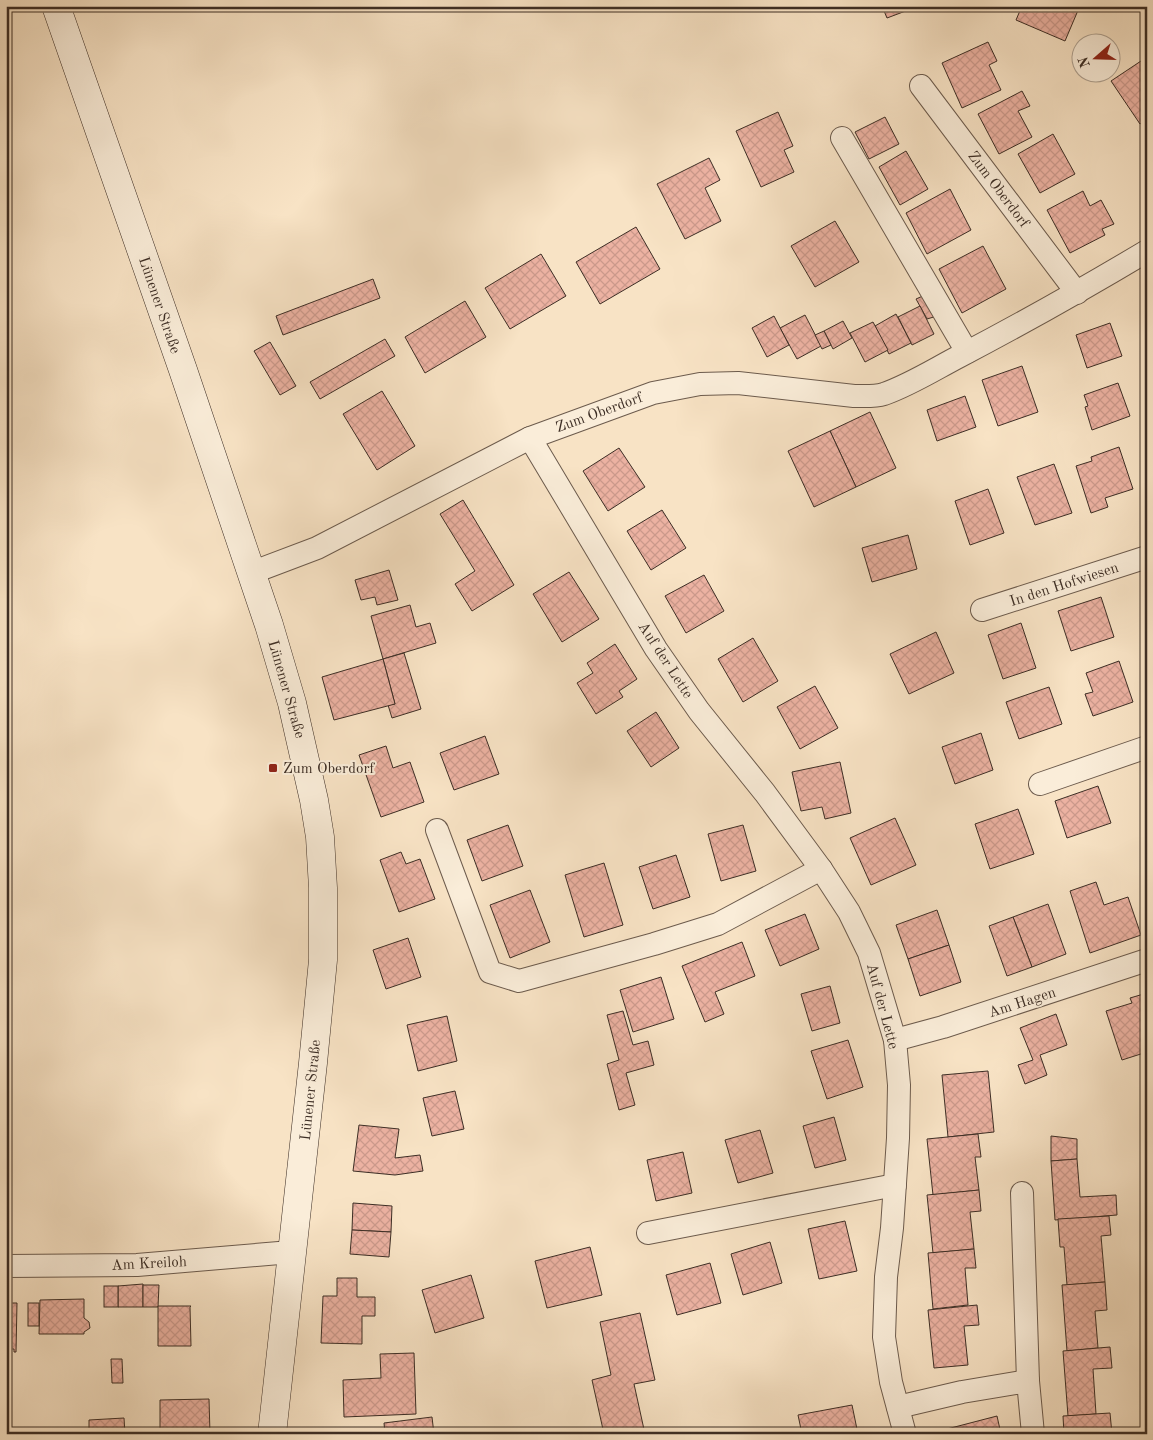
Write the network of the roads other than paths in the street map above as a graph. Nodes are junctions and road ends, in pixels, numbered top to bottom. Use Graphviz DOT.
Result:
graph roads {
  1 [pos="56,6"];
  2 [pos="921,86"];
  3 [pos="842,138"];
  4 [pos="1147,251"];
  5 [pos="1077,293"];
  6 [pos="968,352"];
  7 [pos="530,438"];
  8 [pos="1147,557"];
  9 [pos="251,573"];
  10 [pos="982,610"];
  11 [pos="1147,747"];
  12 [pos="1040,784"];
  13 [pos="437,830"];
  14 [pos="821,869"];
  15 [pos="1147,960"];
  16 [pos="896,1040"];
  17 [pos="895,1185"];
  18 [pos="1022,1193"];
  19 [pos="648,1233"];
  20 [pos="291,1252"];
  21 [pos="6,1266"];
  22 [pos="1028,1381"];
  23 [pos="898,1408"];
  24 [pos="272,1434"];
  25 [pos="905,1434"];
  26 [pos="1033,1434"];
  1 -- 9 [label="main road, Lünener Straße"];
  2 -- 5 [label="street, Zum Oberdorf"];
  3 -- 6 [label="street"];
  4 -- 5 [label="street, Zum Oberdorf"];
  5 -- 6 [label="street, Zum Oberdorf"];
  6 -- 7 [label="street, Zum Oberdorf"];
  7 -- 9 [label="street, Zum Oberdorf"];
  7 -- 14 [label="street, Auf der Lette"];
  8 -- 10 [label="street, In den Hofwiesen"];
  9 -- 20 [label="main road, Lünener Straße"];
  11 -- 12 [label="street"];
  13 -- 14 [label="street"];
  14 -- 16 [label="street, Auf der Lette"];
  15 -- 16 [label="street, Am Hagen"];
  16 -- 17 [label="street, Auf der Lette"];
  17 -- 19 [label="street"];
  17 -- 23 [label="street, Auf der Lette"];
  18 -- 22 [label="street"];
  20 -- 21 [label="street, Am Kreiloh"];
  20 -- 24 [label="main road, Lünener Straße"];
  22 -- 23 [label="street"];
  22 -- 26 [label="street"];
  23 -- 25 [label="street, Auf der Lette"];
}
